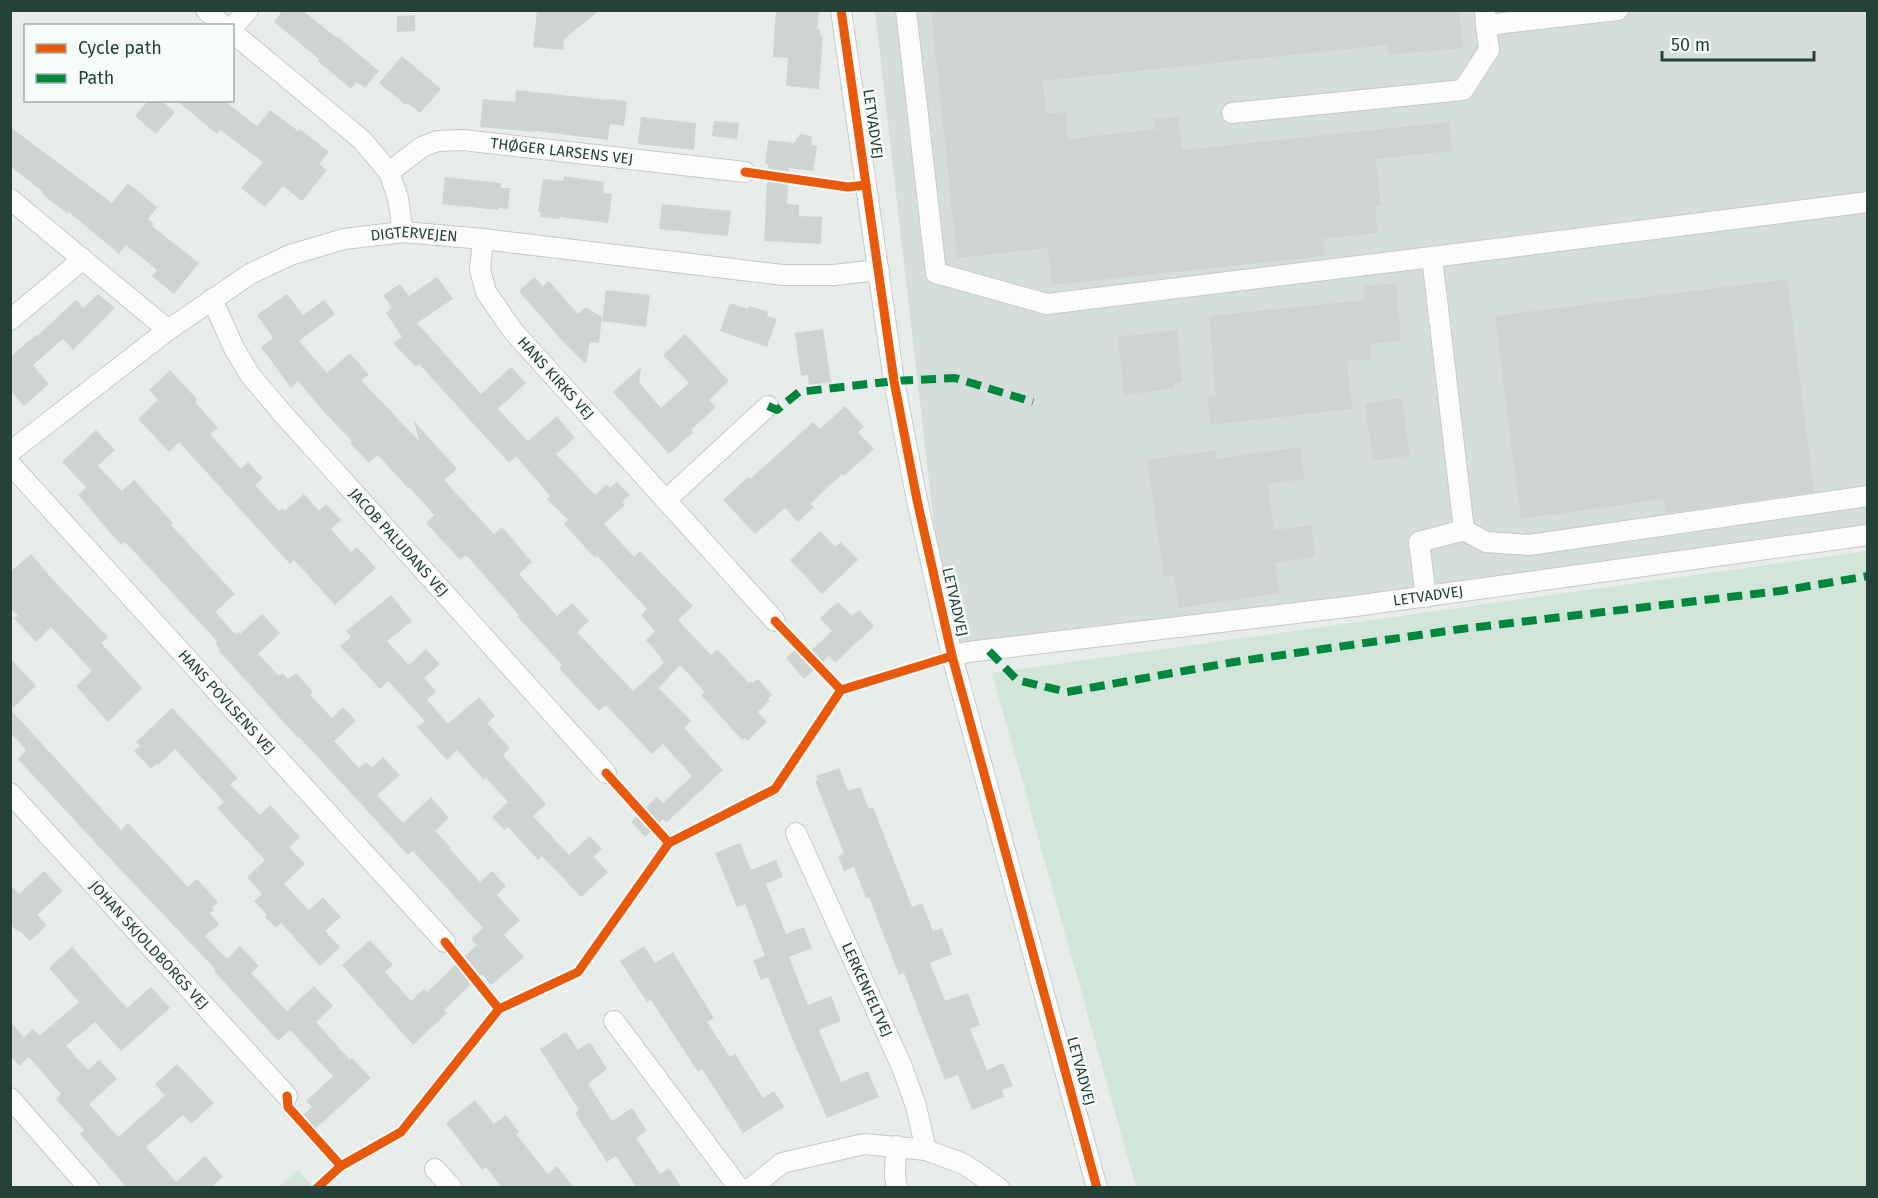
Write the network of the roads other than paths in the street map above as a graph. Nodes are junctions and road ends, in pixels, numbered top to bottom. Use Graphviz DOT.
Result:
graph roads {
  1 [pos="206,10"];
  2 [pos="248,10"];
  3 [pos="841,10"];
  4 [pos="906,10"];
  5 [pos="1618,10"];
  6 [pos="1486,18"];
  7 [pos="222,24"];
  8 [pos="234,28"];
  9 [pos="234,32"];
  10 [pos="1232,113"];
  11 [pos="389,172"];
  12 [pos="744,172"];
  13 [pos="10,200"];
  14 [pos="1868,202"];
  15 [pos="403,232"];
  16 [pos="483,239"];
  17 [pos="1432,258"];
  18 [pos="83,259"];
  19 [pos="879,270"];
  20 [pos="212,299"];
  21 [pos="10,320"];
  22 [pos="168,330"];
  23 [pos="768,406"];
  24 [pos="10,452"];
  25 [pos="10,464"];
  26 [pos="1868,496"];
  27 [pos="666,500"];
  28 [pos="1464,530"];
  29 [pos="1868,535"];
  30 [pos="1426,597"];
  31 [pos="775,621"];
  32 [pos="952,656"];
  33 [pos="606,773"];
  34 [pos="10,793"];
  35 [pos="796,833"];
  36 [pos="444,942"];
  37 [pos="614,1021"];
  38 [pos="287,1096"];
  39 [pos="10,1098"];
  40 [pos="896,1146"];
  41 [pos="926,1150"];
  42 [pos="435,1169"];
  43 [pos="89,1188"];
  44 [pos="452,1188"];
  45 [pos="740,1188"];
  46 [pos="751,1188"];
  47 [pos="897,1188"];
  48 [pos="999,1188"];
  49 [pos="1097,1188"];
  1 -- 7 [label="street"];
  2 -- 8 [label="street"];
  3 -- 19 [label="street, LETVADVEJ"];
  4 -- 17 [label="street"];
  5 -- 6 [label="street"];
  6 -- 10 [label="street"];
  9 -- 11 [label="street"];
  11 -- 12 [label="street, THØGER LARSENS VEJ"];
  11 -- 15 [label="street"];
  13 -- 18 [label="street"];
  14 -- 17 [label="street"];
  15 -- 16 [label="street, DIGTERVEJEN"];
  15 -- 20 [label="street, DIGTERVEJEN"];
  16 -- 19 [label="street, DIGTERVEJEN"];
  16 -- 27 [label="street, HANS KIRKS VEJ"];
  17 -- 28 [label="street"];
  18 -- 21 [label="street"];
  18 -- 22 [label="street"];
  19 -- 32 [label="street, LETVADVEJ"];
  20 -- 22 [label="street, DIGTERVEJEN"];
  20 -- 33 [label="street, JACOB PALUDANS VEJ"];
  22 -- 24 [label="street, DIGTERVEJEN"];
  23 -- 27 [label="street"];
  25 -- 36 [label="street, HANS POVLSENS VEJ"];
  26 -- 28 [label="street"];
  27 -- 31 [label="street, HANS KIRKS VEJ"];
  28 -- 30 [label="street"];
  29 -- 30 [label="street, LETVADVEJ"];
  30 -- 32 [label="street, LETVADVEJ"];
  32 -- 49 [label="street, LETVADVEJ"];
  34 -- 38 [label="street, JOHAN SKJOLDBORGS VEJ"];
  35 -- 41 [label="street, LERKENFELTVEJ"];
  37 -- 45 [label="street"];
  39 -- 43 [label="street"];
  40 -- 41 [label="street"];
  40 -- 46 [label="street"];
  40 -- 47 [label="street"];
  41 -- 48 [label="street"];
  42 -- 44 [label="street"];
}
